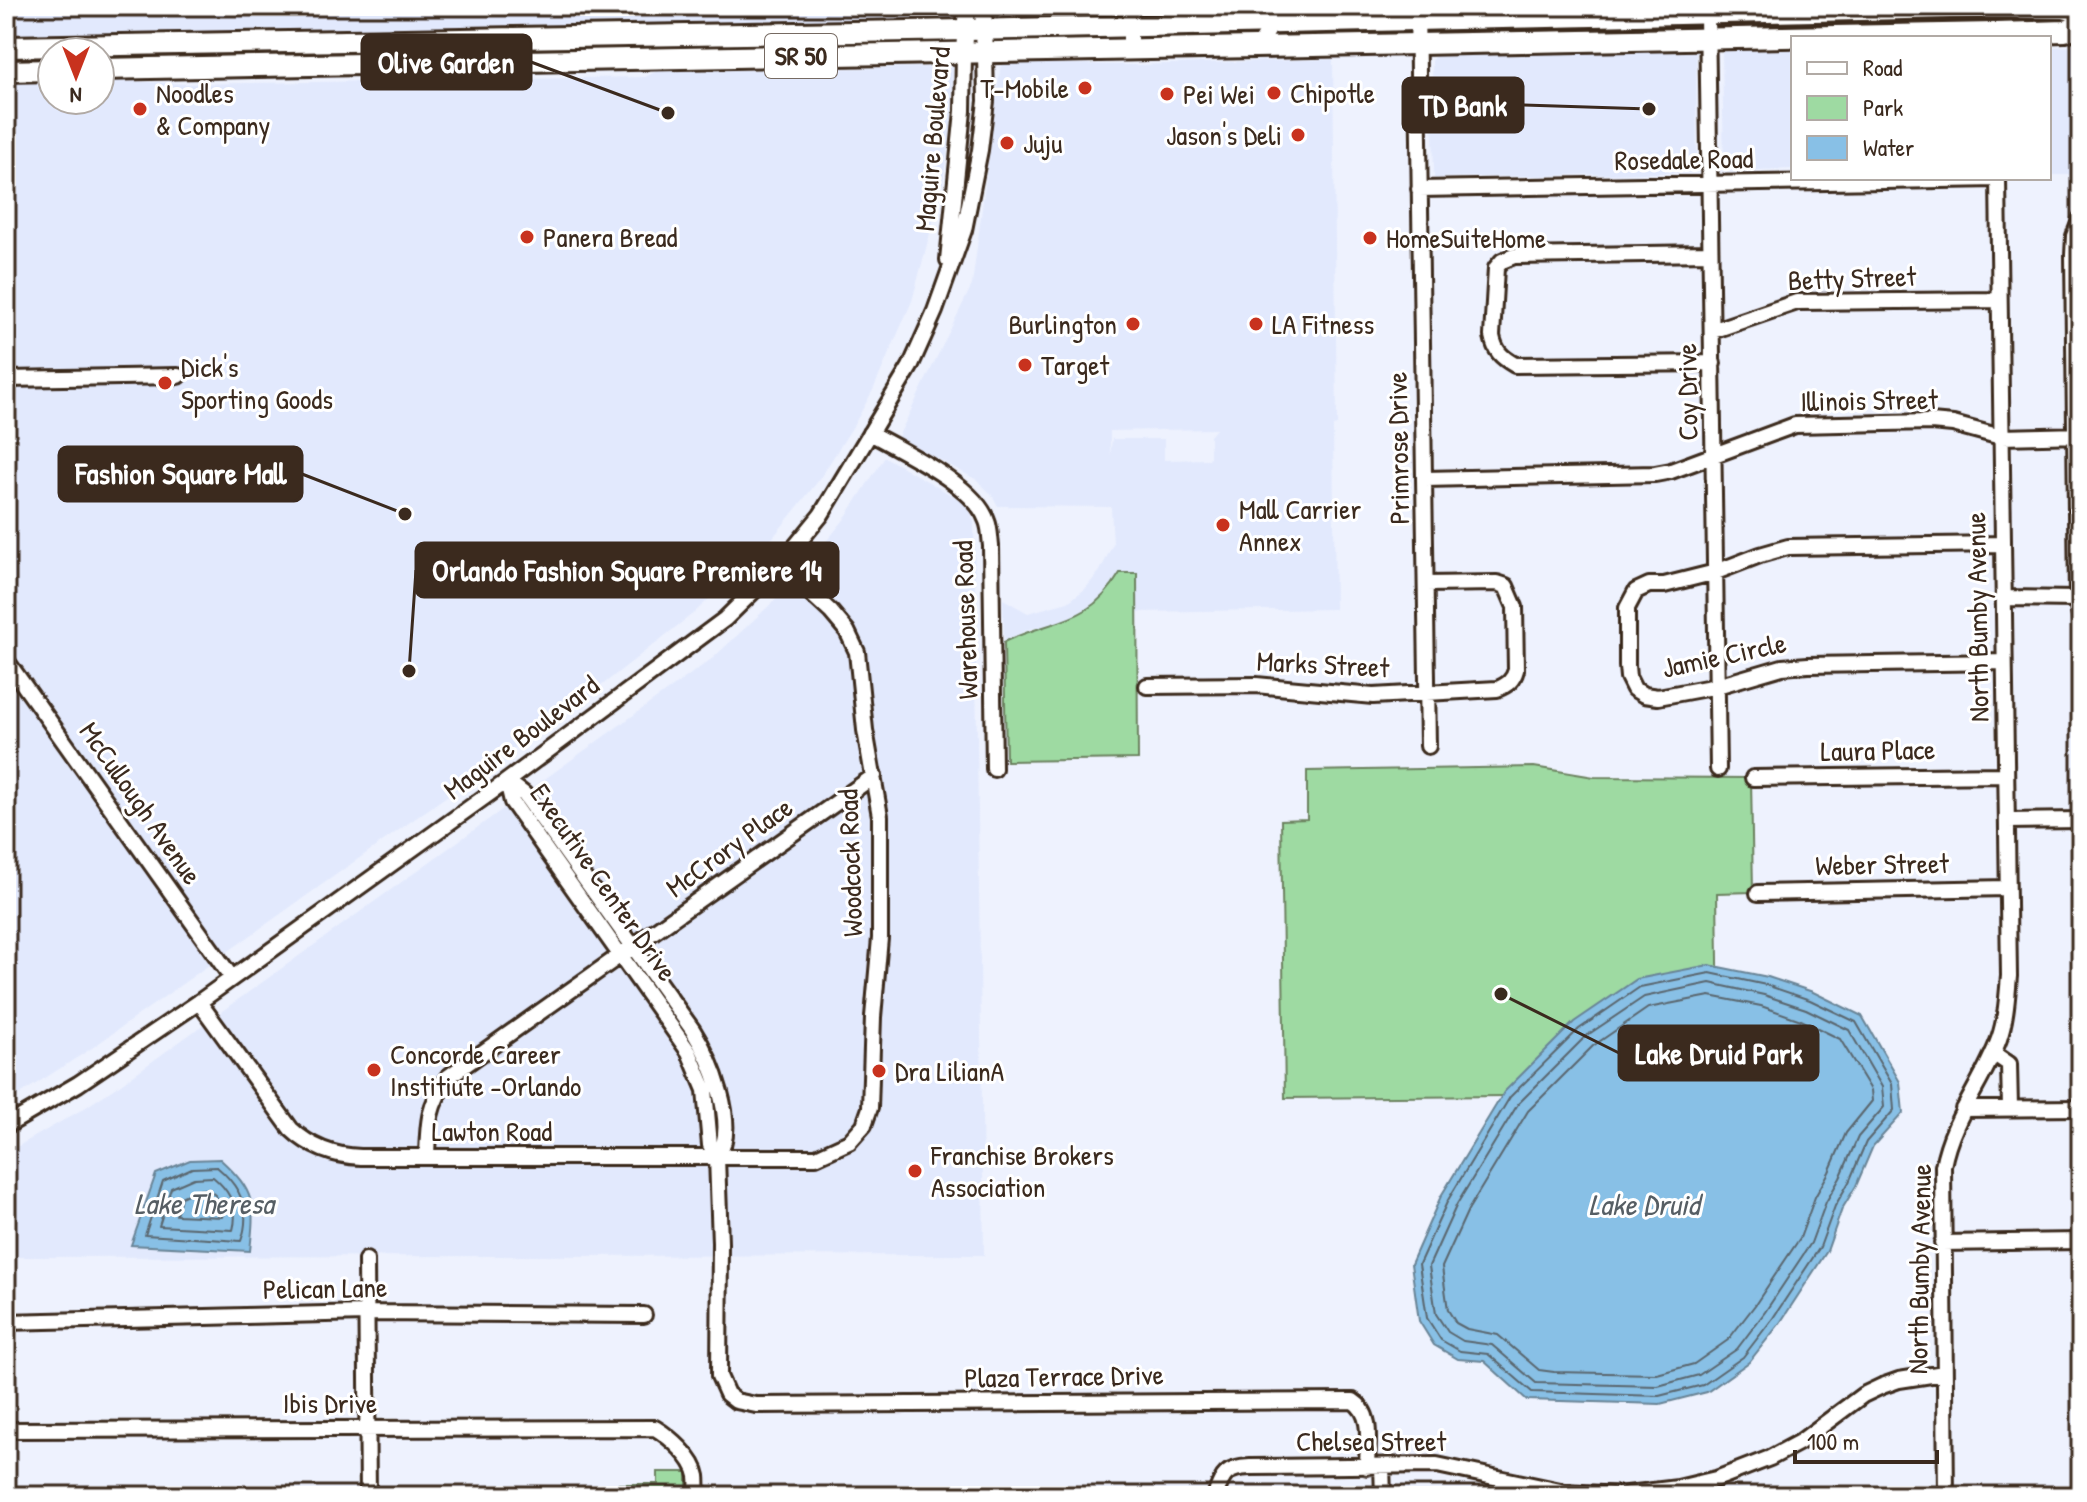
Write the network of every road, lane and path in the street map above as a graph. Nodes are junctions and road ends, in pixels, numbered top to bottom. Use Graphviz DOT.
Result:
graph roads {
  1 [pos="967,6"];
  2 [pos="983,6"];
  3 [pos="1995,6"];
  4 [pos="1418,13"];
  5 [pos="1707,13"];
  6 [pos="2081,13"];
  7 [pos="1273,15"];
  8 [pos="1130,16"];
  9 [pos="2081,26"];
  10 [pos="975,30"];
  11 [pos="791,33"];
  12 [pos="642,36"];
  13 [pos="1996,36"];
  14 [pos="1791,38"];
  15 [pos="1708,39"];
  16 [pos="390,41"];
  17 [pos="1418,44"];
  18 [pos="6,47"];
  19 [pos="1258,47"];
  20 [pos="1130,49"];
  21 [pos="974,53"];
  22 [pos="637,60"];
  23 [pos="557,61"];
  24 [pos="388,64"];
  25 [pos="116,69"];
  26 [pos="36,70"];
  27 [pos="6,71"];
  28 [pos="1916,180"];
  29 [pos="1998,180"];
  30 [pos="1710,185"];
  31 [pos="1419,189"];
  32 [pos="2081,218"];
  33 [pos="1710,253"];
  34 [pos="947,276"];
  35 [pos="1999,300"];
  36 [pos="1712,331"];
  37 [pos="1713,363"];
  38 [pos="178,376"];
  39 [pos="6,379"];
  40 [pos="870,433"];
  41 [pos="2078,435"];
  42 [pos="2001,437"];
  43 [pos="1715,454"];
  44 [pos="1425,479"];
  45 [pos="2002,544"];
  46 [pos="780,565"];
  47 [pos="1716,572"];
  48 [pos="1426,584"];
  49 [pos="2003,598"];
  50 [pos="2077,599"];
  51 [pos="2081,623"];
  52 [pos="6,660"];
  53 [pos="2004,662"];
  54 [pos="1147,686"];
  55 [pos="1717,686"];
  56 [pos="1427,693"];
  57 [pos="1428,746"];
  58 [pos="994,769"];
  59 [pos="1718,769"];
  60 [pos="2005,775"];
  61 [pos="874,776"];
  62 [pos="1753,778"];
  63 [pos="507,781"];
  64 [pos="2081,820"];
  65 [pos="2007,821"];
  66 [pos="2007,888"];
  67 [pos="1758,893"];
  68 [pos="627,951"];
  69 [pos="232,978"];
  70 [pos="199,1002"];
  71 [pos="1993,1053"];
  72 [pos="2010,1108"];
  73 [pos="2081,1108"];
  74 [pos="1963,1109"];
  75 [pos="6,1126"];
  76 [pos="854,1138"];
  77 [pos="427,1157"];
  78 [pos="717,1157"];
  79 [pos="2081,1241"];
  80 [pos="1942,1243"];
  81 [pos="366,1260"];
  82 [pos="366,1313"];
  83 [pos="644,1315"];
  84 [pos="6,1322"];
  85 [pos="1944,1373"];
  86 [pos="719,1376"];
  87 [pos="368,1429"];
  88 [pos="6,1430"];
  89 [pos="1375,1466"];
  90 [pos="1506,1488"];
  91 [pos="1679,1492"];
  92 [pos="368,1496"];
  93 [pos="697,1496"];
  94 [pos="1215,1496"];
  95 [pos="1383,1496"];
  96 [pos="1946,1496"];
  1 -- 10 [label="main road, Maguire Boulevard"];
  2 -- 10 [label="main road, Maguire Boulevard"];
  3 -- 5 [label="highway, SR 50"];
  3 -- 6 [label="highway, SR 50"];
  3 -- 13 [label="street"];
  4 -- 5 [label="highway, SR 50"];
  4 -- 7 [label="highway, SR 50"];
  4 -- 17 [label="street, Primrose Drive"];
  5 -- 15 [label="street, Coy Drive"];
  7 -- 8 [label="highway, SR 50"];
  7 -- 19 [label="street"];
  8 -- 10 [label="highway, SR 50"];
  8 -- 20 [label="street"];
  9 -- 13 [label="highway, SR 50"];
  10 -- 11 [label="highway, SR 50"];
  10 -- 21 [label="main road, Maguire Boulevard"];
  11 -- 12 [label="highway, SR 50"];
  11 -- 22 [label="highway"];
  12 -- 16 [label="highway, SR 50"];
  12 -- 23 [label="highway"];
  14 -- 15 [label="highway, SR 50"];
  15 -- 17 [label="highway, SR 50"];
  15 -- 30 [label="street, Coy Drive"];
  16 -- 18 [label="highway, SR 50"];
  16 -- 24 [label="street"];
  17 -- 19 [label="highway, SR 50"];
  17 -- 31 [label="street, Primrose Drive"];
  19 -- 20 [label="highway, SR 50"];
  20 -- 21 [label="highway, SR 50"];
  21 -- 22 [label="highway, SR 50"];
  21 -- 34 [label="street, Maguire Boulevard"];
  21 -- 34 [label="street, Maguire Boulevard"];
  22 -- 23 [label="highway, SR 50"];
  23 -- 24 [label="highway, SR 50"];
  24 -- 25 [label="highway, SR 50"];
  26 -- 27 [label="highway"];
  28 -- 30 [label="street, Rosedale Road"];
  29 -- 35 [label="street, North Bumby Avenue"];
  30 -- 31 [label="street, Rosedale Road"];
  30 -- 33 [label="street, Coy Drive"];
  31 -- 44 [label="street, Primrose Drive"];
  32 -- 41 [label="street"];
  33 -- 36 [label="street, Coy Drive"];
  33 -- 37 [label="street"];
  34 -- 40 [label="street, Maguire Boulevard"];
  35 -- 36 [label="street, Betty Street"];
  35 -- 42 [label="street, North Bumby Avenue"];
  36 -- 37 [label="street, Coy Drive"];
  37 -- 43 [label="street, Coy Drive"];
  38 -- 39 [label="street"];
  40 -- 46 [label="street, Maguire Boulevard"];
  40 -- 58 [label="street, Warehouse Road"];
  41 -- 42 [label="street, Illinois Street"];
  41 -- 50 [label="street"];
  42 -- 43 [label="street, Illinois Street"];
  42 -- 45 [label="street, North Bumby Avenue"];
  43 -- 44 [label="street, Illinois Street"];
  43 -- 47 [label="street, Coy Drive"];
  44 -- 48 [label="street, Primrose Drive"];
  45 -- 47 [label="street"];
  45 -- 49 [label="street, North Bumby Avenue"];
  46 -- 61 [label="street, Woodcock Road"];
  46 -- 63 [label="street, Maguire Boulevard"];
  47 -- 55 [label="street, Coy Drive"];
  47 -- 55 [label="street, Jamie Circle"];
  48 -- 56 [label="street, Primrose Drive"];
  48 -- 56 [label="street, Marks Street"];
  49 -- 50 [label="street"];
  49 -- 53 [label="street, North Bumby Avenue"];
  50 -- 51 [label="street"];
  52 -- 69 [label="street, McCullough Avenue"];
  53 -- 55 [label="street, Jamie Circle"];
  53 -- 60 [label="street, North Bumby Avenue"];
  54 -- 56 [label="street, Marks Street"];
  55 -- 59 [label="street, Coy Drive"];
  56 -- 57 [label="street, Primrose Drive"];
  60 -- 62 [label="street, Laura Place"];
  60 -- 65 [label="street, North Bumby Avenue"];
  61 -- 68 [label="street, McCrory Place"];
  61 -- 76 [label="street, Woodcock Road"];
  63 -- 68 [label="street, Executive Center Drive"];
  63 -- 69 [label="street, Maguire Boulevard"];
  64 -- 65 [label="street"];
  65 -- 66 [label="street, North Bumby Avenue"];
  66 -- 67 [label="street, Weber Street"];
  66 -- 71 [label="street, North Bumby Avenue"];
  68 -- 77 [label="street, McCrory Place"];
  68 -- 78 [label="street, Executive Center Drive"];
  69 -- 70 [label="street, Maguire Boulevard"];
  70 -- 75 [label="street, Maguire Boulevard"];
  70 -- 77 [label="street, Lawton Road"];
  71 -- 72 [label="street"];
  71 -- 74 [label="street, North Bumby Avenue"];
  72 -- 73 [label="street"];
  72 -- 74 [label="street"];
  74 -- 80 [label="street, North Bumby Avenue"];
  76 -- 78 [label="street, Lawton Road"];
  77 -- 78 [label="street, Lawton Road"];
  78 -- 86 [label="street, Executive Center Drive"];
  79 -- 80 [label="street"];
  80 -- 85 [label="street, North Bumby Avenue"];
  81 -- 82 [label="street"];
  82 -- 83 [label="street, Pelican Lane"];
  82 -- 84 [label="street, Pelican Lane"];
  82 -- 87 [label="street"];
  85 -- 91 [label="street, Chelsea Street"];
  85 -- 96 [label="street, North Bumby Avenue"];
  86 -- 89 [label="street, Plaza Terrace Drive"];
  87 -- 88 [label="street, Ibis Drive"];
  87 -- 92 [label="street"];
  87 -- 93 [label="street, Ibis Drive"];
  89 -- 90 [label="street, Chelsea Street"];
  89 -- 94 [label="street, Chelsea Street"];
  89 -- 95 [label="street"];
  90 -- 91 [label="street, Chelsea Street"];
}
